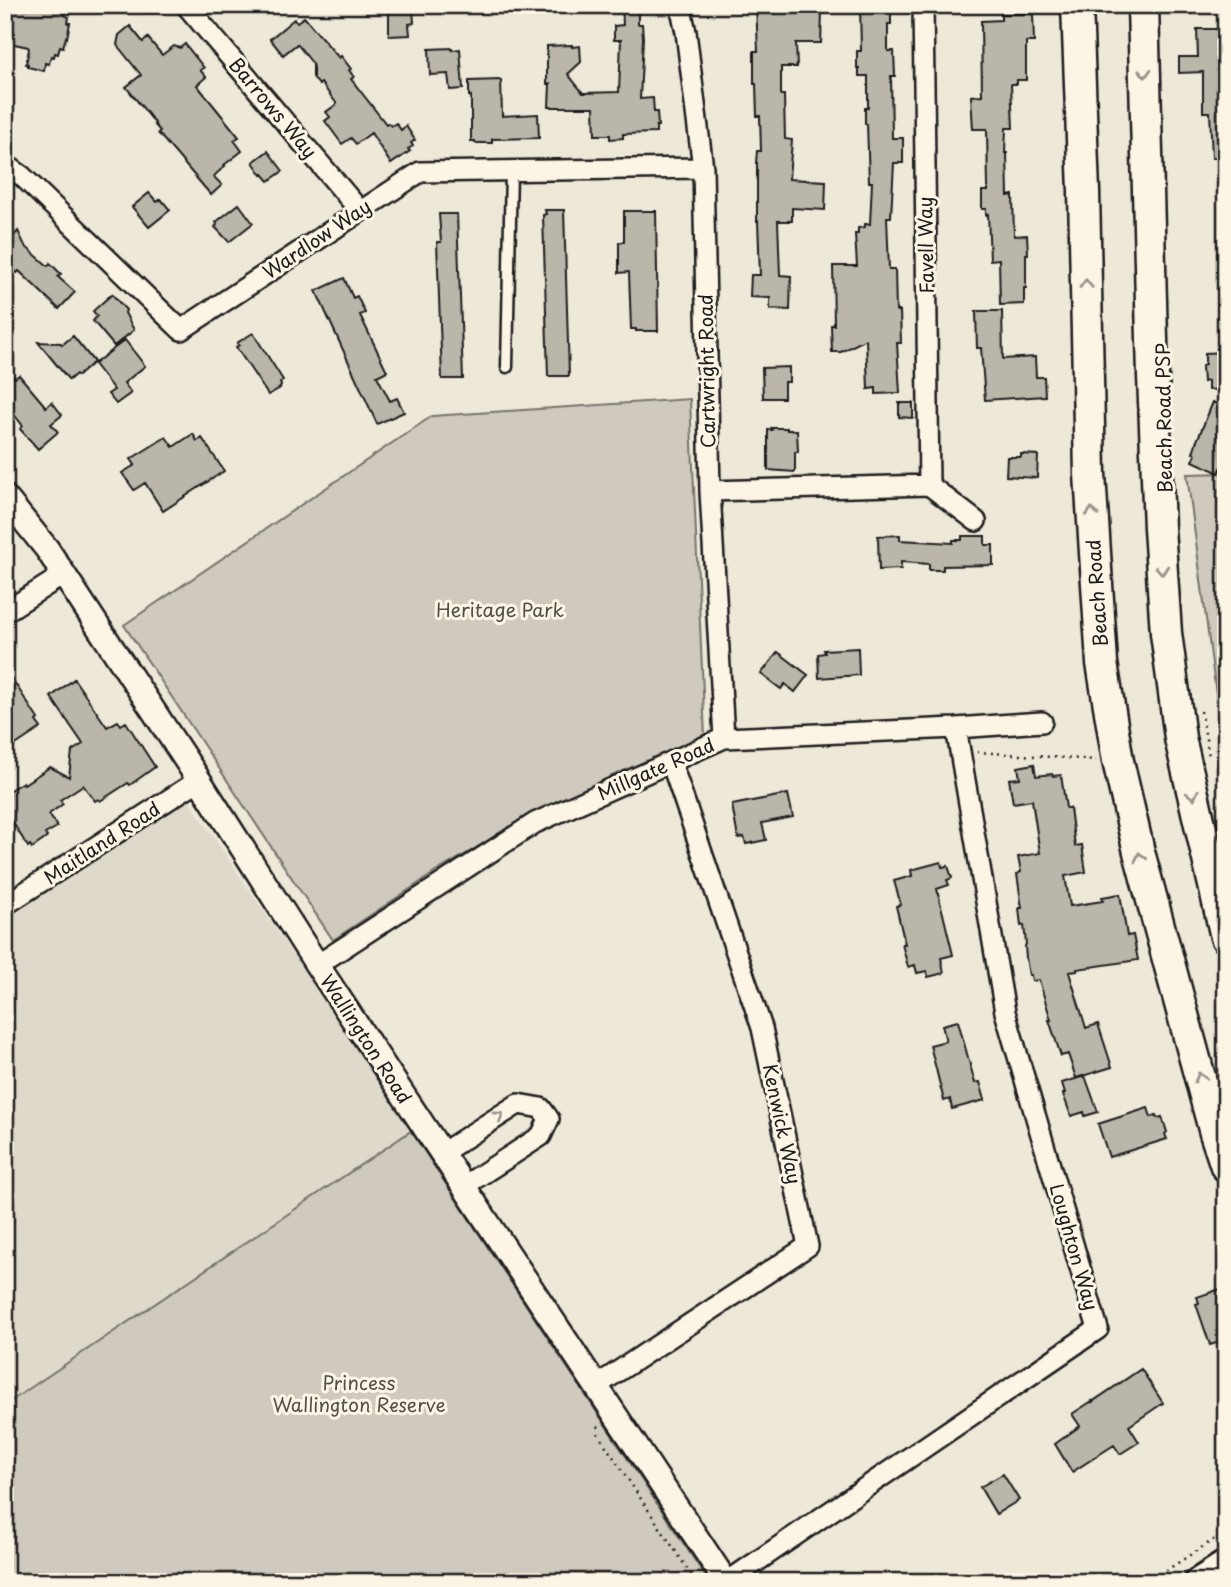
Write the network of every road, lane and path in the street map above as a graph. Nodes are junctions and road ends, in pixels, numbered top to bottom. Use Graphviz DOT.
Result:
graph roads {
  1 [pos="186,5"];
  2 [pos="680,5"];
  3 [pos="923,5"];
  4 [pos="1077,5"];
  5 [pos="1143,5"];
  6 [pos="5,164"];
  7 [pos="703,167"];
  8 [pos="511,169"];
  9 [pos="360,211"];
  10 [pos="507,367"];
  11 [pos="929,485"];
  12 [pos="710,491"];
  13 [pos="5,497"];
  14 [pos="976,521"];
  15 [pos="63,575"];
  16 [pos="5,612"];
  17 [pos="1200,704"];
  18 [pos="1042,722"];
  19 [pos="956,728"];
  20 [pos="724,738"];
  21 [pos="960,751"];
  22 [pos="1210,759"];
  23 [pos="1118,761"];
  24 [pos="671,762"];
  25 [pos="200,780"];
  26 [pos="5,905"];
  27 [pos="1226,937"];
  28 [pos="317,965"];
  29 [pos="442,1153"];
  30 [pos="1226,1166"];
  31 [pos="464,1186"];
  32 [pos="596,1386"];
  33 [pos="1226,1532"];
  34 [pos="1226,1564"];
  35 [pos="727,1582"];
  36 [pos="1148,1582"];
  37 [pos="1198,1582"];
  1 -- 9 [label="street, Barrows Way"];
  2 -- 7 [label="street, Cartwright Road"];
  3 -- 11 [label="street, Favell Way"];
  23 -- 4 [label="main road, Beach Road, one-way"];
  5 -- 27 [label="main road, one-way"];
  6 -- 9 [label="street, Wardlow Way"];
  7 -- 8 [label="street, Wardlow Way"];
  7 -- 12 [label="street, Cartwright Road"];
  8 -- 9 [label="street, Wardlow Way"];
  8 -- 10 [label="lane"];
  11 -- 12 [label="street"];
  11 -- 14 [label="street"];
  12 -- 20 [label="street, Cartwright Road"];
  13 -- 15 [label="street, Wallington Road"];
  15 -- 16 [label="street"];
  15 -- 25 [label="street, Wallington Road"];
  17 -- 22 [label="path"];
  18 -- 19 [label="street, Millgate Road"];
  19 -- 20 [label="street, Millgate Road"];
  19 -- 21 [label="street, Loughton Way"];
  20 -- 24 [label="street, Millgate Road"];
  21 -- 23 [label="path"];
  21 -- 35 [label="street, Loughton Way"];
  30 -- 23 [label="main road, Beach Road, one-way"];
  24 -- 28 [label="street, Millgate Road"];
  24 -- 32 [label="street, Kenwick Way"];
  25 -- 26 [label="street, Maitland Road"];
  25 -- 28 [label="street, Wallington Road"];
  28 -- 29 [label="street, Wallington Road"];
  29 -- 31 [label="street, Wallington Road"];
  29 -- 31 [label="street, one-way"];
  31 -- 32 [label="street, Wallington Road"];
  32 -- 35 [label="street, Wallington Road"];
  33 -- 36 [label="path"];
  34 -- 37 [label="main road"];
}
